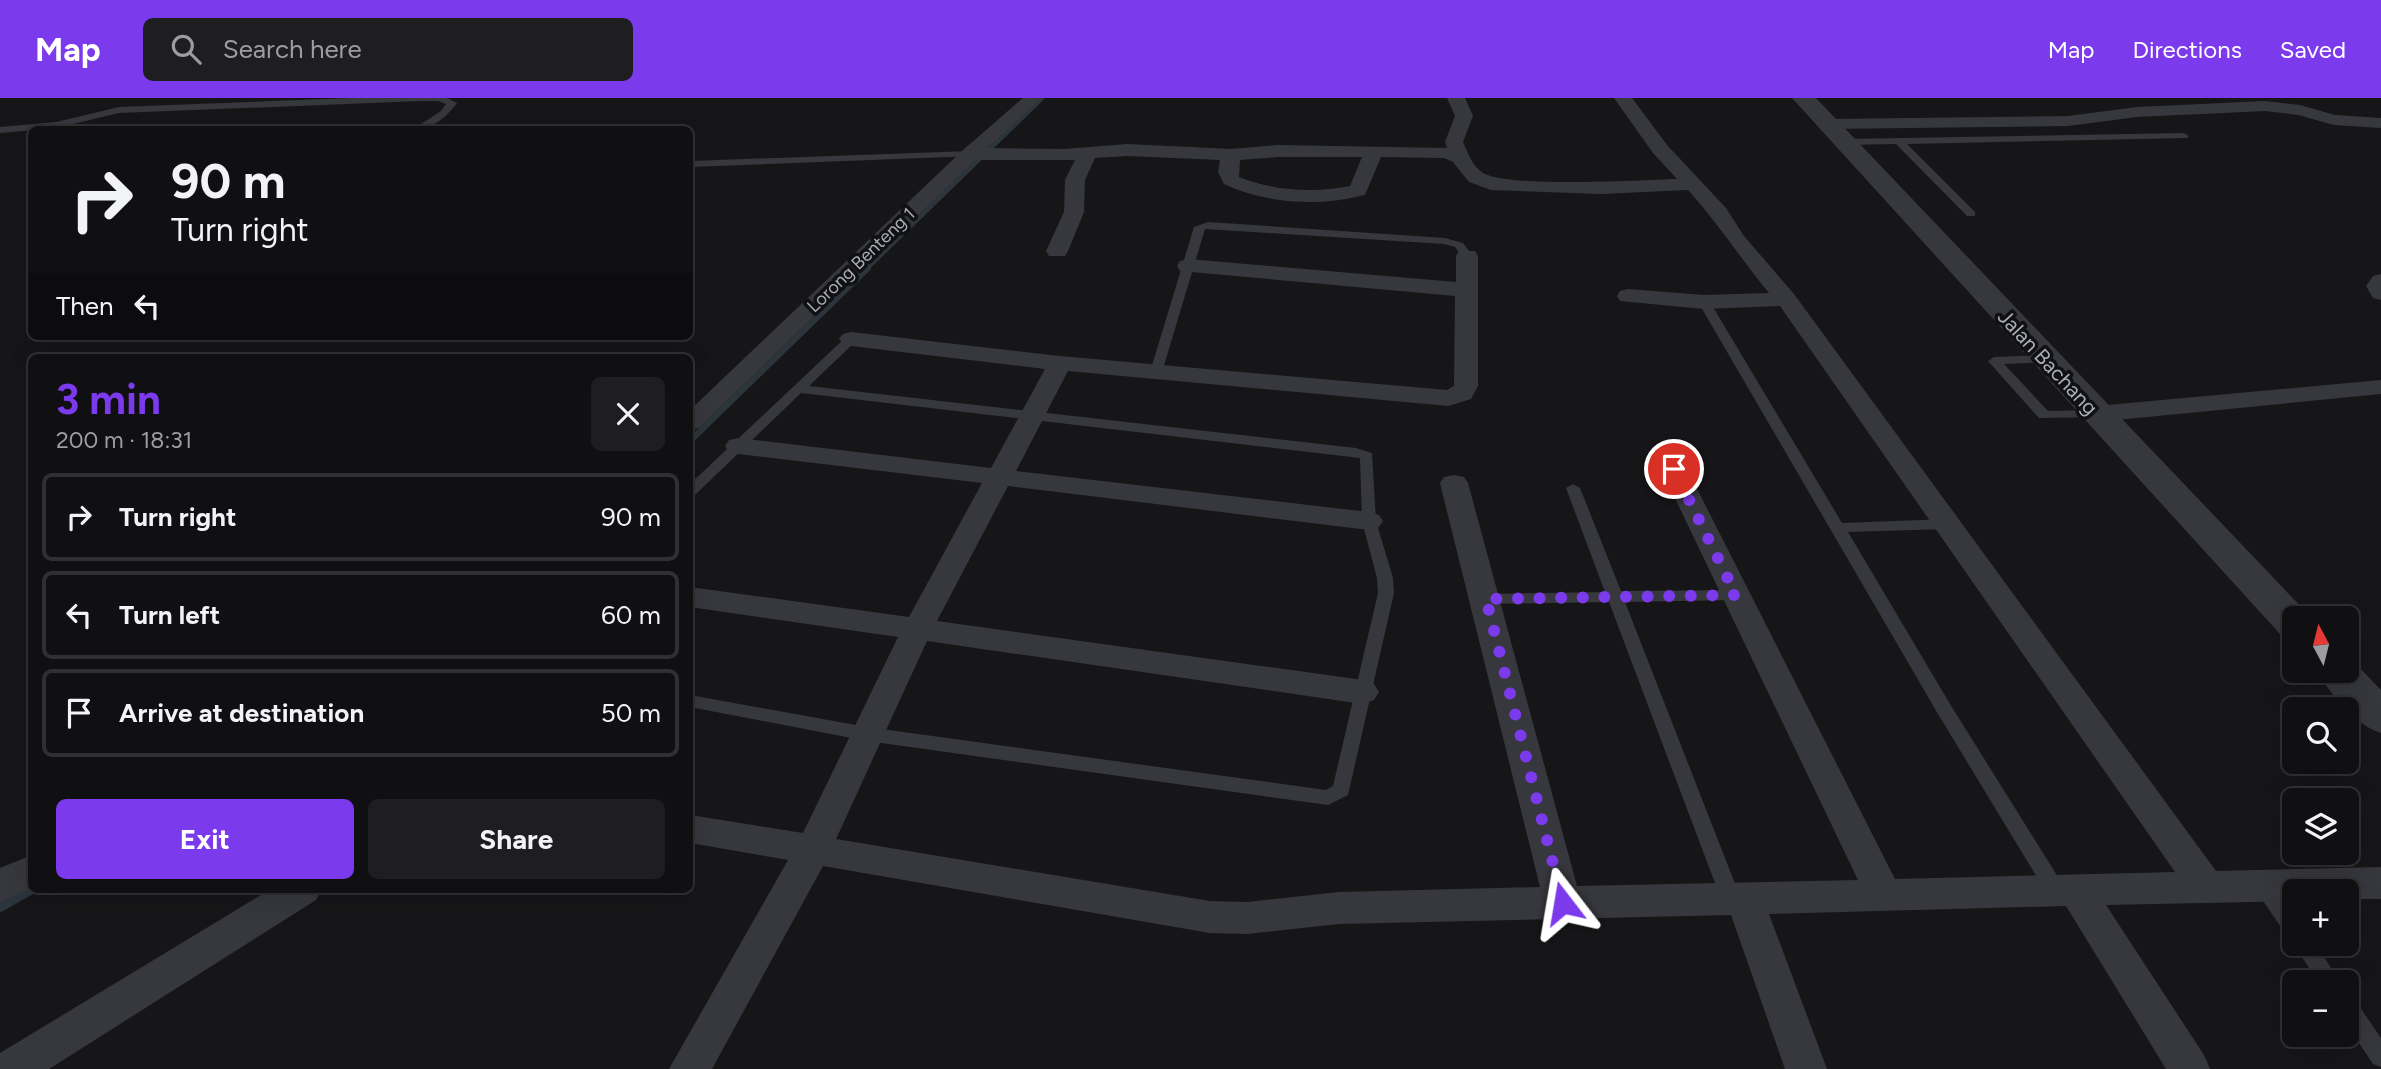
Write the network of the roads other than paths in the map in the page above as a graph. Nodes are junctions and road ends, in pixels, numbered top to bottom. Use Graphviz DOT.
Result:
graph roads {
  1 [pos="1033,98"];
  2 [pos="1456,98"];
  3 [pos="1623,98"];
  4 [pos="1803,98"];
  5 [pos="2282,98"];
  6 [pos="2300,110"];
  7 [pos="2381,123"];
  8 [pos="45,126"];
  9 [pos="423,126"];
  10 [pos="28,128"];
  11 [pos="0,130"];
  12 [pos="1835,133"];
  13 [pos="2184,136"];
  14 [pos="1899,141"];
  15 [pos="1374,151"];
  16 [pos="1088,153"];
  17 [pos="974,154"];
  18 [pos="1231,155"];
  19 [pos="1461,158"];
  20 [pos="693,164"];
  21 [pos="1691,184"];
  22 [pos="1970,214"];
  23 [pos="1057,251"];
  24 [pos="1467,256"];
  25 [pos="1188,266"];
  26 [pos="2381,281"];
  27 [pos="1467,290"];
  28 [pos="2381,293"];
  29 [pos="1628,296"];
  30 [pos="1786,299"];
  31 [pos="1704,302"];
  32 [pos="851,339"];
  33 [pos="2045,359"];
  34 [pos="1060,363"];
  35 [pos="1156,372"];
  36 [pos="2381,387"];
  37 [pos="797,390"];
  38 [pos="2096,414"];
  39 [pos="1032,416"];
  40 [pos="693,421"];
  41 [pos="738,446"];
  42 [pos="1674,469"];
  43 [pos="999,477"];
  44 [pos="1454,483"];
  45 [pos="1573,488"];
  46 [pos="693,489"];
  47 [pos="1369,521"];
  48 [pos="1947,524"];
  49 [pos="1839,528"];
  50 [pos="1736,595"];
  51 [pos="693,597"];
  52 [pos="1615,597"];
  53 [pos="1486,599"];
  54 [pos="2282,611"];
  55 [pos="917,629"];
  56 [pos="2349,683"];
  57 [pos="1363,692"];
  58 [pos="693,702"];
  59 [pos="2381,717"];
  60 [pos="867,734"];
  61 [pos="693,830"];
  62 [pos="813,850"];
  63 [pos="28,872"];
  64 [pos="2381,883"];
  65 [pos="0,886"];
  66 [pos="2264,886"];
  67 [pos="2206,887"];
  68 [pos="2066,890"];
  69 [pos="297,893"];
  70 [pos="1884,895"];
  71 [pos="1737,899"];
  72 [pos="1563,903"];
  73 [pos="2282,912"];
  74 [pos="2359,1024"];
  75 [pos="2381,1056"];
  76 [pos="12,1069"];
  77 [pos="690,1069"];
  78 [pos="1807,1069"];
  79 [pos="2189,1069"];
  1 -- 17 [label="street, Lorong Benteng 1"];
  2 -- 19 [label="street"];
  3 -- 21 [label="street"];
  4 -- 12 [label="street, Jalan Bachang"];
  5 -- 6 [label="street"];
  6 -- 7 [label="street"];
  6 -- 12 [label="street"];
  8 -- 9 [label="lane"];
  10 -- 11 [label="lane"];
  12 -- 14 [label="lane"];
  12 -- 33 [label="street, Jalan Bachang"];
  13 -- 14 [label="lane"];
  14 -- 22 [label="lane"];
  15 -- 18 [label="street"];
  15 -- 18 [label="street"];
  15 -- 19 [label="street"];
  16 -- 17 [label="street"];
  16 -- 18 [label="street"];
  16 -- 23 [label="street"];
  17 -- 20 [label="lane"];
  17 -- 40 [label="street, Lorong Benteng 1"];
  19 -- 21 [label="street"];
  21 -- 30 [label="street"];
  24 -- 25 [label="lane"];
  24 -- 27 [label="street"];
  25 -- 27 [label="street"];
  25 -- 35 [label="lane"];
  26 -- 28 [label="street"];
  27 -- 35 [label="street"];
  29 -- 31 [label="street"];
  30 -- 31 [label="street"];
  30 -- 48 [label="street"];
  31 -- 49 [label="lane"];
  32 -- 34 [label="street"];
  32 -- 37 [label="lane"];
  33 -- 38 [label="street, Jalan Bachang"];
  33 -- 38 [label="lane"];
  34 -- 35 [label="street"];
  34 -- 39 [label="street"];
  36 -- 38 [label="street"];
  37 -- 39 [label="lane"];
  37 -- 41 [label="lane"];
  38 -- 54 [label="street, Jalan Bachang"];
  39 -- 43 [label="street"];
  39 -- 47 [label="lane"];
  41 -- 43 [label="street"];
  41 -- 46 [label="lane"];
  42 -- 50 [label="street"];
  43 -- 47 [label="street"];
  43 -- 55 [label="street"];
  44 -- 53 [label="street"];
  45 -- 52 [label="lane"];
  47 -- 57 [label="lane"];
  48 -- 49 [label="lane"];
  48 -- 67 [label="street"];
  49 -- 68 [label="lane"];
  50 -- 52 [label="lane"];
  50 -- 70 [label="street"];
  51 -- 55 [label="street"];
  52 -- 53 [label="lane"];
  52 -- 71 [label="lane"];
  53 -- 72 [label="street"];
  55 -- 57 [label="street"];
  55 -- 60 [label="street"];
  56 -- 59 [label="street"];
  57 -- 60 [label="lane"];
  58 -- 60 [label="lane"];
  60 -- 62 [label="street"];
  61 -- 62 [label="street"];
  62 -- 72 [label="street"];
  62 -- 77 [label="street"];
  63 -- 65 [label="street"];
  64 -- 66 [label="street"];
  66 -- 67 [label="street"];
  66 -- 73 [label="lane"];
  67 -- 68 [label="street"];
  68 -- 70 [label="street"];
  68 -- 79 [label="street"];
  69 -- 76 [label="street"];
  70 -- 71 [label="street"];
  71 -- 72 [label="street"];
  71 -- 78 [label="street"];
  74 -- 75 [label="lane"];
}
